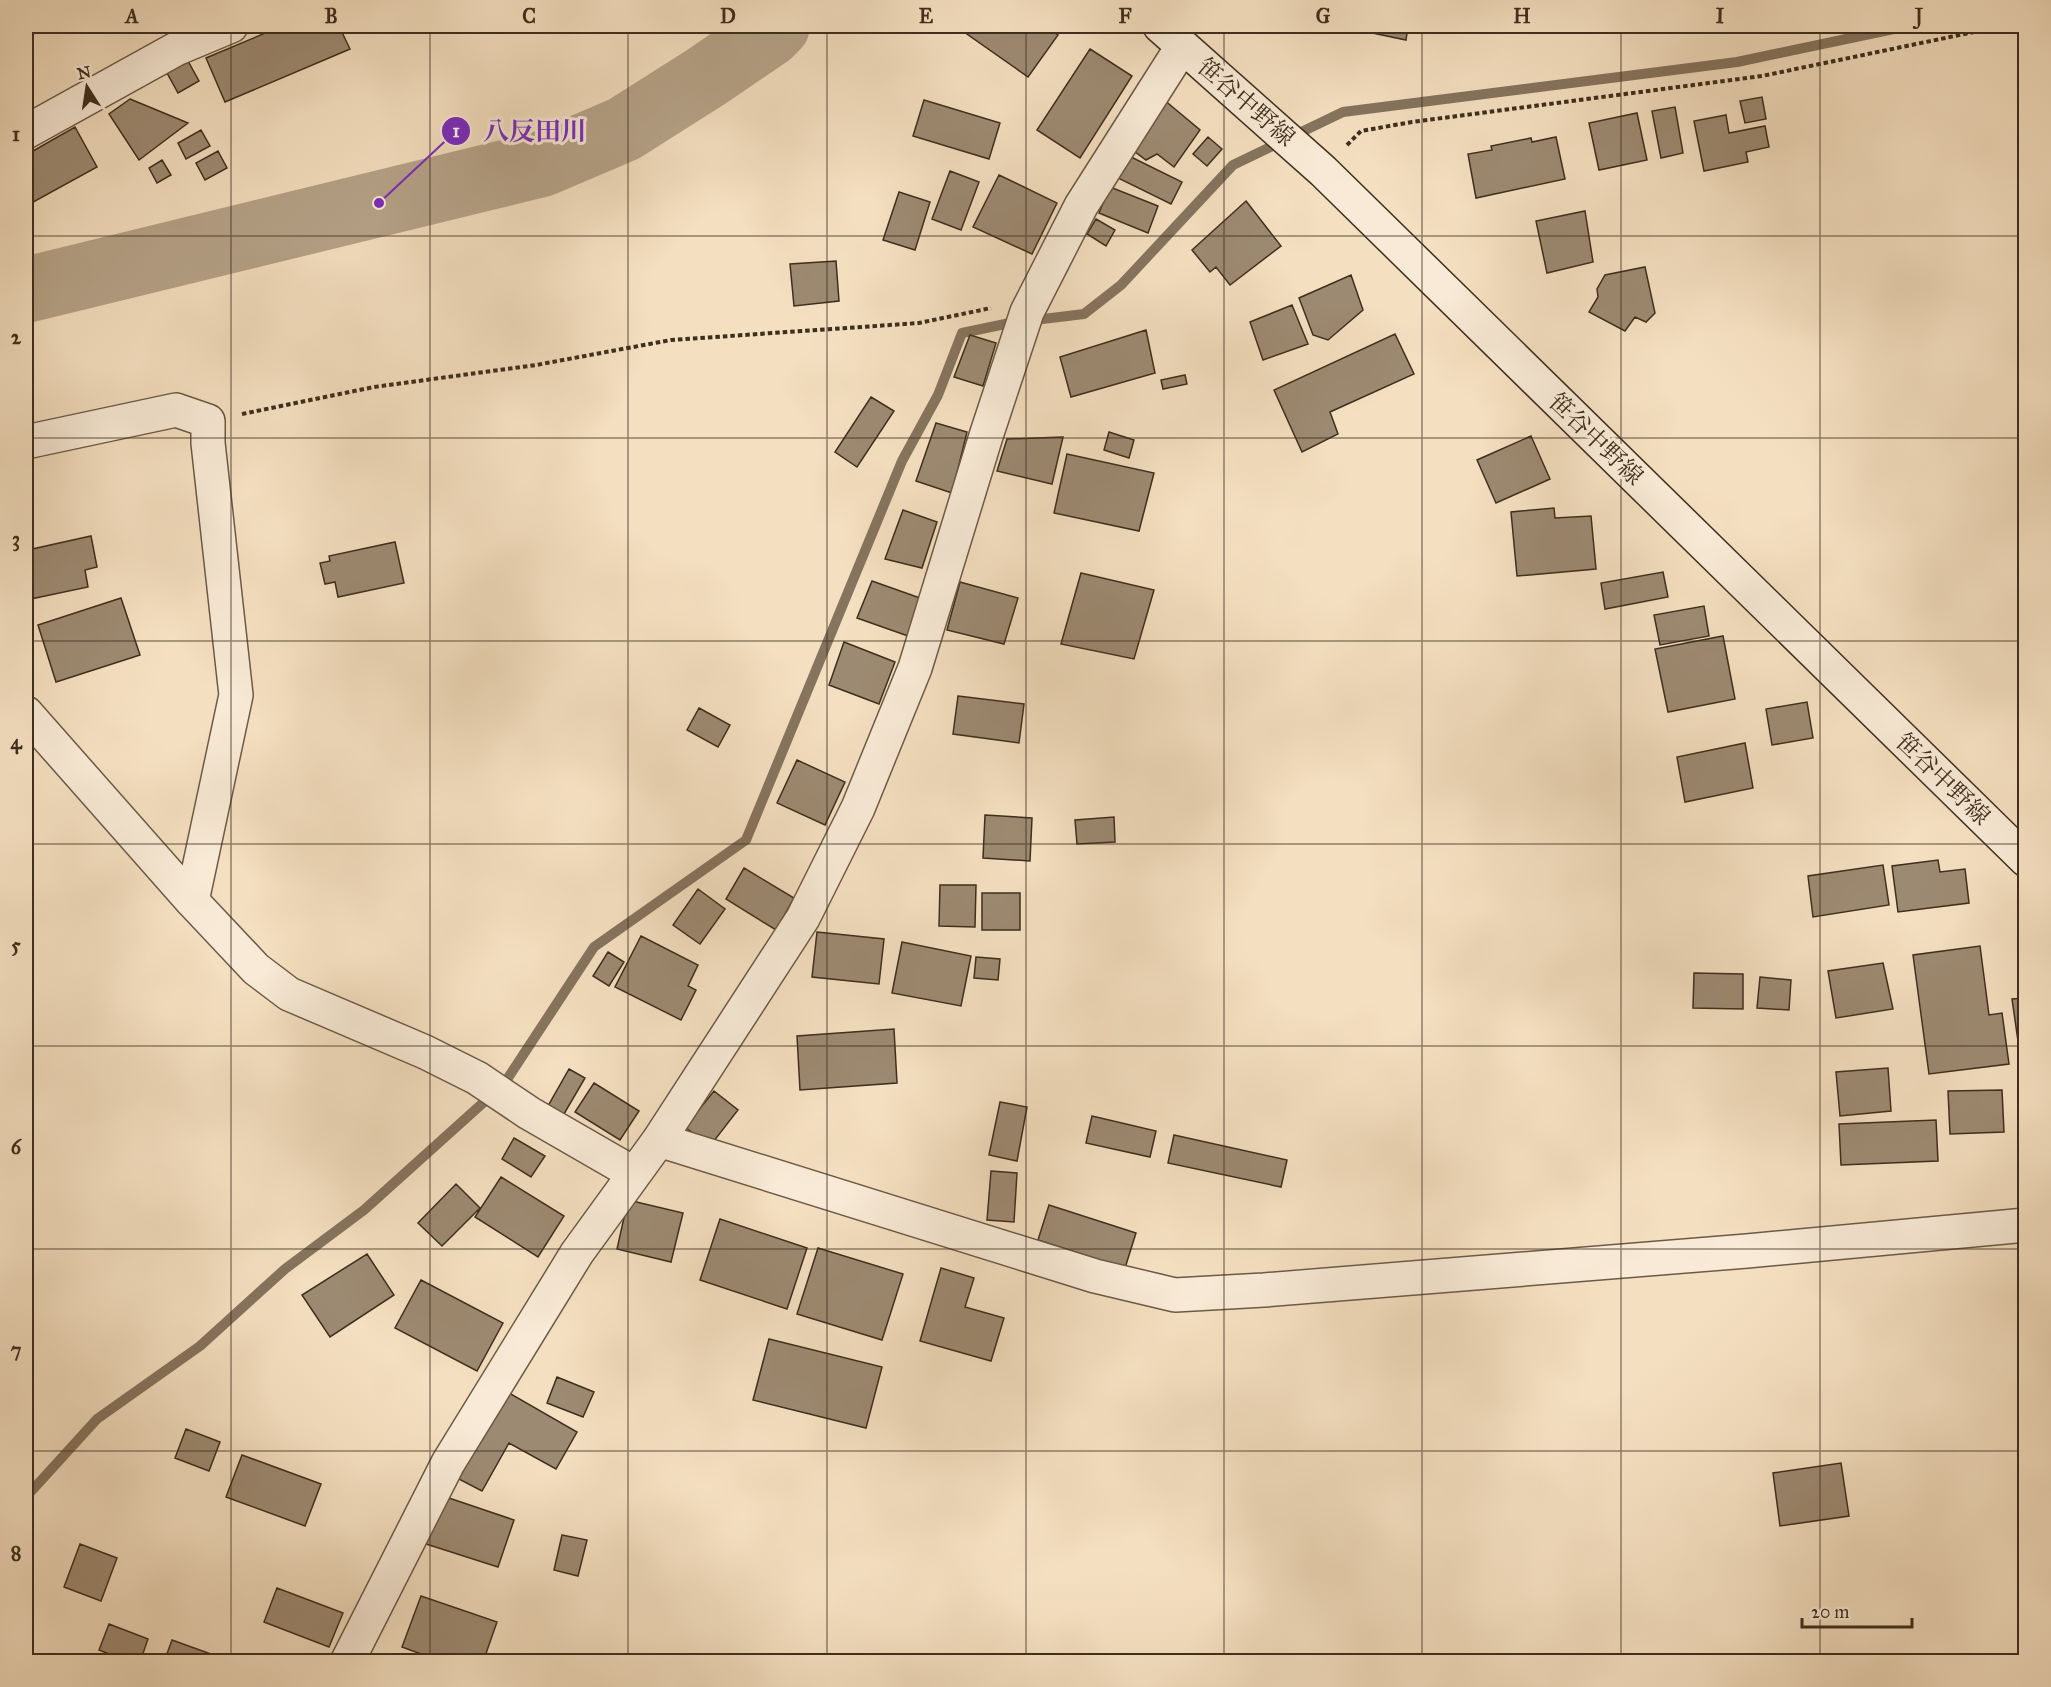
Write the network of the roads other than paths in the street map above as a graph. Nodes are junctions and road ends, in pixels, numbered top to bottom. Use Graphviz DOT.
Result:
graph roads {
  1 [pos="231,26"];
  2 [pos="1171,36"];
  3 [pos="26,132"];
  4 [pos="26,442"];
  5 [pos="26,712"];
  6 [pos="2025,860"];
  7 [pos="192,901"];
  8 [pos="659,1140"];
  9 [pos="633,1173"];
  10 [pos="2025,1225"];
  11 [pos="347,1662"];
  1 -- 3 [label="street"];
  2 -- 6 [label="street, 笹谷中野線"];
  2 -- 8 [label="street"];
  4 -- 7 [label="street"];
  5 -- 7 [label="street"];
  7 -- 9 [label="street"];
  8 -- 9 [label="street"];
  8 -- 10 [label="street"];
  9 -- 11 [label="street"];
}
